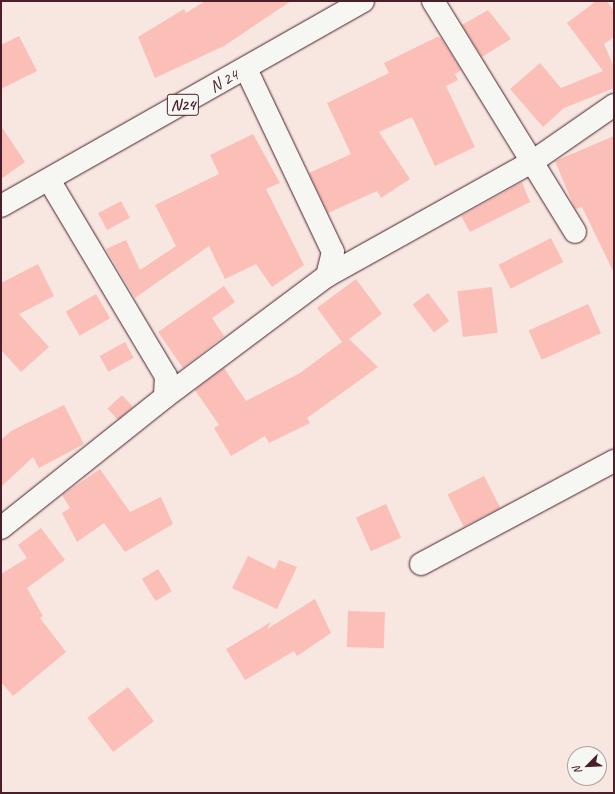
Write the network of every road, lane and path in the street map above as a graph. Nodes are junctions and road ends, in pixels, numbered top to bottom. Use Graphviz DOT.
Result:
graph roads {
  1 [pos="433,1"];
  2 [pos="359,2"];
  3 [pos="246,69"];
  4 [pos="614,105"];
  5 [pos="532,162"];
  6 [pos="49,180"];
  7 [pos="1,206"];
  8 [pos="576,232"];
  9 [pos="327,276"];
  10 [pos="165,397"];
  11 [pos="614,461"];
  12 [pos="1,528"];
  13 [pos="421,564"];
  1 -- 5 [label="street"];
  2 -- 3 [label="street, N 24 / N24"];
  3 -- 6 [label="street, N 24 / N24"];
  3 -- 9 [label="street"];
  4 -- 5 [label="street"];
  5 -- 8 [label="street"];
  5 -- 9 [label="street"];
  6 -- 7 [label="street, N 24 / N24"];
  6 -- 10 [label="street"];
  9 -- 10 [label="street"];
  10 -- 12 [label="street"];
  11 -- 13 [label="street"];
}
